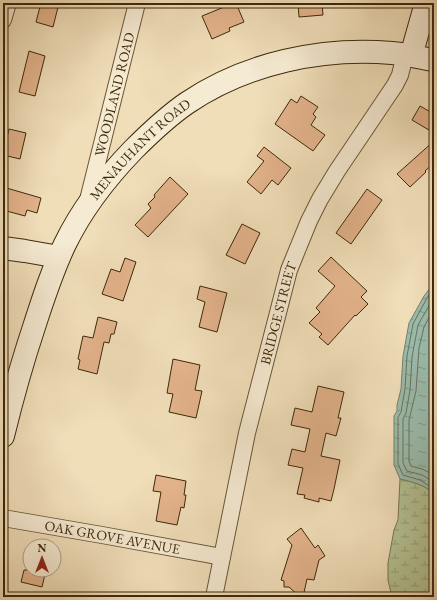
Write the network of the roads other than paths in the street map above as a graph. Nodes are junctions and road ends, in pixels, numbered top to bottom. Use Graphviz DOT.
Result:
graph roads {
  1 [pos="8,3"];
  2 [pos="137,3"];
  3 [pos="426,3"];
  4 [pos="3,20"];
  5 [pos="408,56"];
  6 [pos="434,60"];
  7 [pos="86,209"];
  8 [pos="3,248"];
  9 [pos="59,257"];
  10 [pos="3,436"];
  11 [pos="3,518"];
  12 [pos="222,558"];
  13 [pos="214,597"];
  1 -- 4 [label="street"];
  2 -- 7 [label="street, WOODLAND ROAD"];
  3 -- 5 [label="main road"];
  5 -- 6 [label="main road, MENAUHANT ROAD"];
  5 -- 7 [label="main road, MENAUHANT ROAD"];
  5 -- 12 [label="street, BRIDGE STREET"];
  7 -- 9 [label="main road, MENAUHANT ROAD"];
  8 -- 9 [label="main road"];
  9 -- 10 [label="main road, MENAUHANT ROAD"];
  11 -- 12 [label="street, OAK GROVE AVENUE"];
  12 -- 13 [label="street, BRIDGE STREET"];
}
